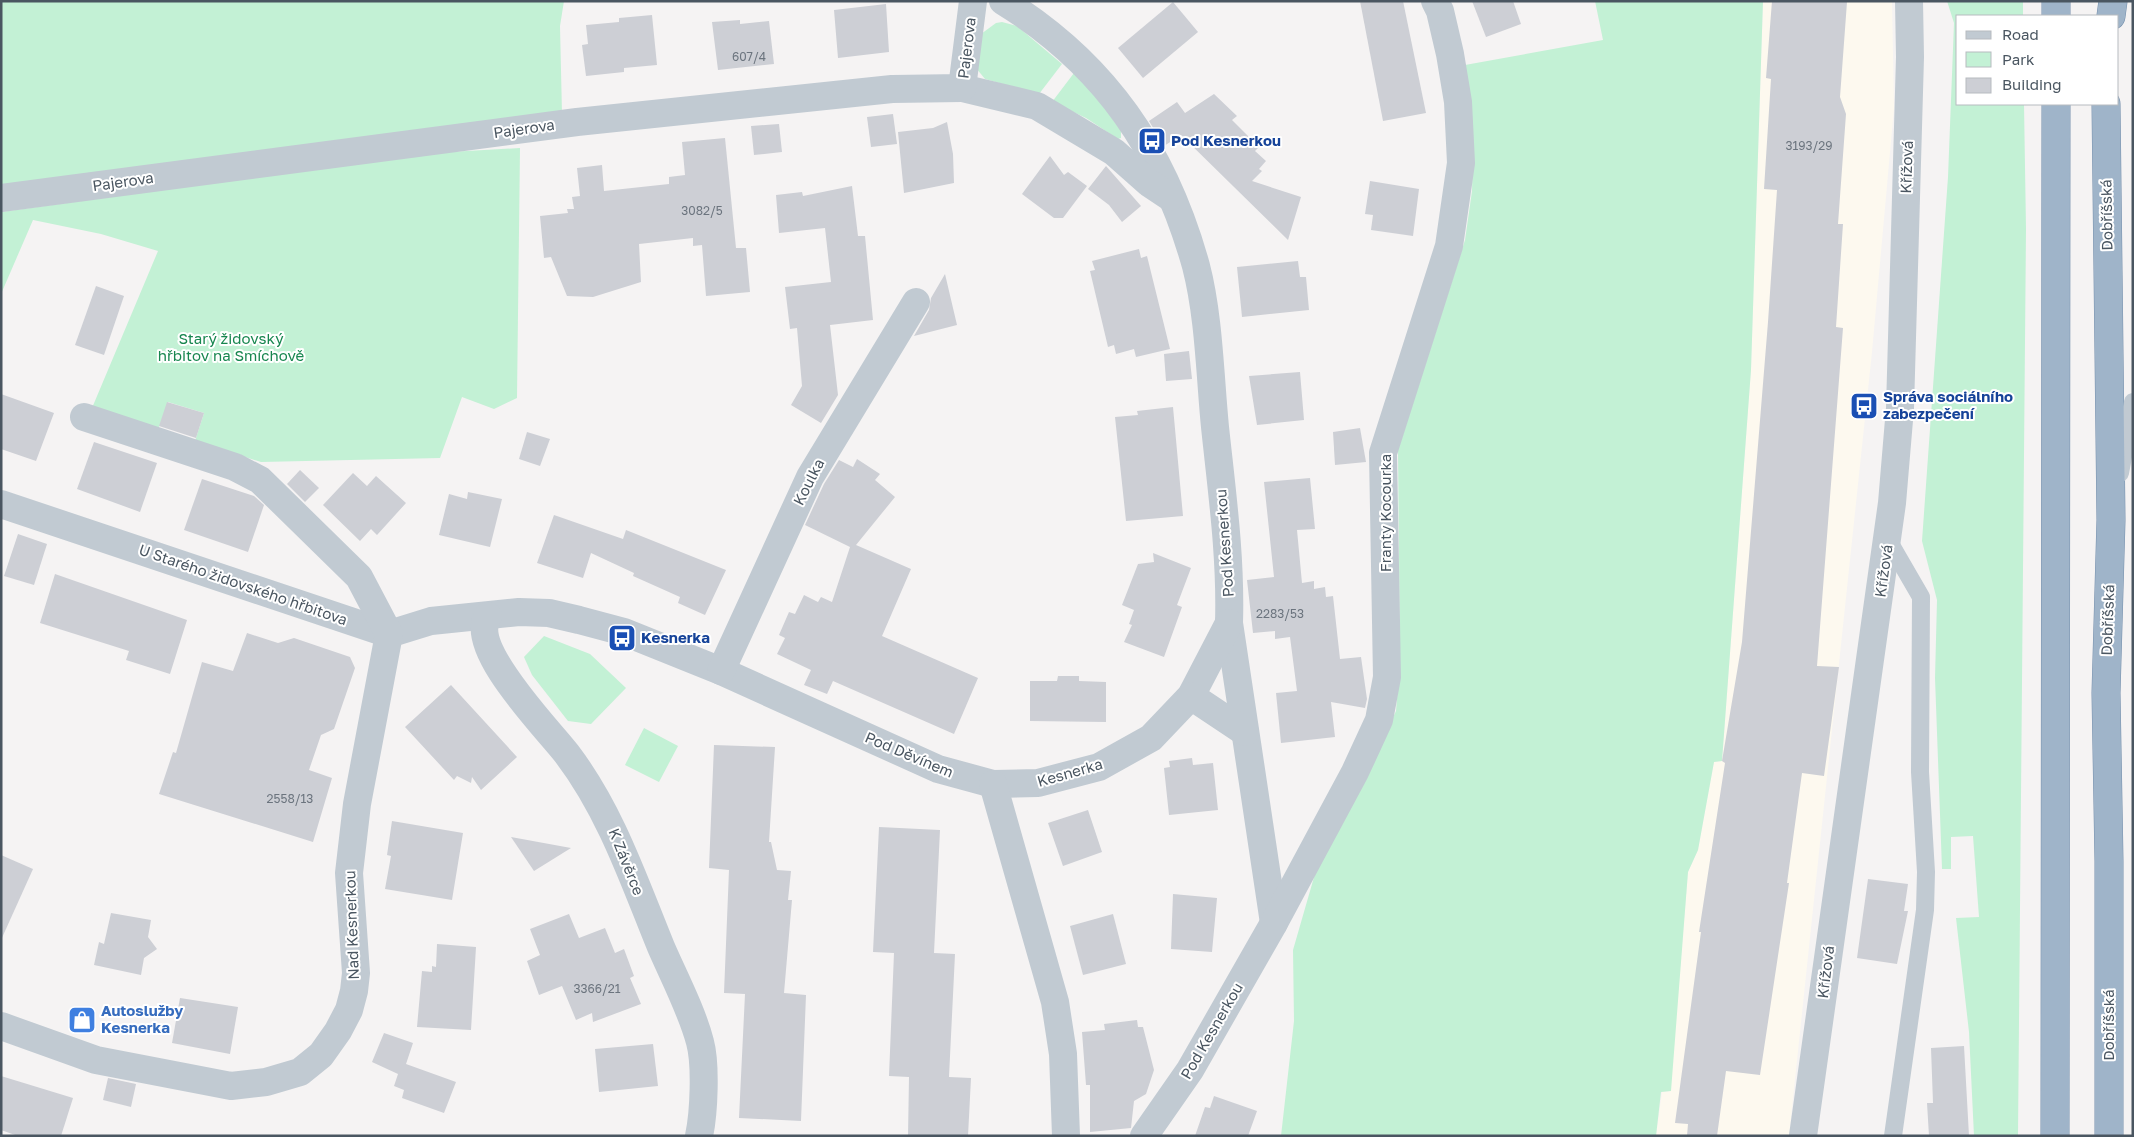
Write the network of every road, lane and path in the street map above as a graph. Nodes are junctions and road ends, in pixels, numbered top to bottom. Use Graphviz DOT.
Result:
graph roads {
  1 [pos="973,1"];
  2 [pos="1003,1"];
  3 [pos="1435,1"];
  4 [pos="1910,1"];
  5 [pos="2104,1"];
  6 [pos="2113,1"];
  7 [pos="2105,15"];
  8 [pos="2111,15"];
  9 [pos="962,88"];
  10 [pos="2056,105"];
  11 [pos="2106,105"];
  12 [pos="1,198"];
  13 [pos="1173,199"];
  14 [pos="916,302"];
  15 [pos="2133,402"];
  16 [pos="84,417"];
  17 [pos="1,504"];
  18 [pos="2111,520"];
  19 [pos="1888,540"];
  20 [pos="488,616"];
  21 [pos="1229,623"];
  22 [pos="389,634"];
  23 [pos="721,671"];
  24 [pos="1191,696"];
  25 [pos="1245,732"];
  26 [pos="993,784"];
  27 [pos="1274,923"];
  28 [pos="1,1026"];
  29 [pos="699,1136"];
  30 [pos="1066,1136"];
  31 [pos="1144,1136"];
  32 [pos="1803,1136"];
  33 [pos="1893,1136"];
  34 [pos="2055,1136"];
  35 [pos="2109,1136"];
  1 -- 9 [label="street, Pajerova"];
  2 -- 13 [label="street, Pod Kesnerkou"];
  3 -- 27 [label="street, Franty Kocourka"];
  4 -- 19 [label="street, Křížová"];
  5 -- 7 [label="highway"];
  6 -- 8 [label="highway"];
  9 -- 12 [label="street, Pajerova"];
  9 -- 13 [label="street"];
  10 -- 34 [label="highway"];
  11 -- 18 [label="highway, Dobříšská"];
  13 -- 21 [label="street, Pod Kesnerkou"];
  14 -- 23 [label="street, Koulka"];
  15 -- 18 [label="lane"];
  16 -- 22 [label="street"];
  17 -- 22 [label="street, U Starého židovského hřbitova"];
  18 -- 35 [label="highway, Dobříšská"];
  19 -- 32 [label="street, Křížová"];
  19 -- 33 [label="lane"];
  20 -- 22 [label="street"];
  20 -- 23 [label="street, Pod Děvínem"];
  20 -- 29 [label="street, K Závěrce"];
  21 -- 24 [label="street, Kesnerka"];
  21 -- 25 [label="street, Pod Kesnerkou"];
  22 -- 28 [label="street, Nad Kesnerkou"];
  23 -- 26 [label="street, Pod Děvínem"];
  24 -- 25 [label="street"];
  24 -- 26 [label="street, Kesnerka"];
  25 -- 27 [label="street, Pod Kesnerkou"];
  26 -- 30 [label="street"];
  27 -- 31 [label="street, Pod Kesnerkou"];
}
